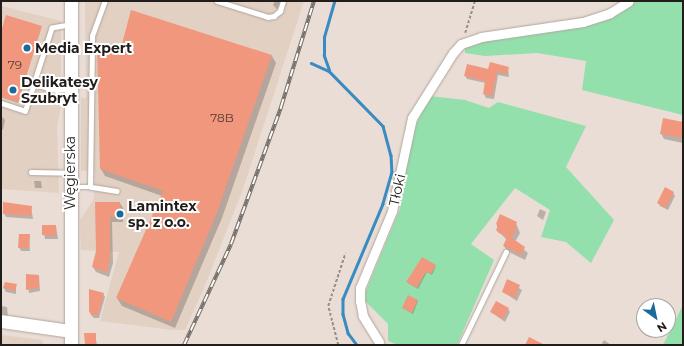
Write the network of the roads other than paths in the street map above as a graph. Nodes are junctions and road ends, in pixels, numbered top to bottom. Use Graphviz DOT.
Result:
graph roads {
  1 [pos="71,1"];
  2 [pos="105,1"];
  3 [pos="217,1"];
  4 [pos="283,1"];
  5 [pos="629,1"];
  6 [pos="71,25"];
  7 [pos="34,84"];
  8 [pos="71,89"];
  9 [pos="1,103"];
  10 [pos="31,172"];
  11 [pos="70,173"];
  12 [pos="70,187"];
  13 [pos="90,187"];
  14 [pos="117,191"];
  15 [pos="506,252"];
  16 [pos="1,321"];
  17 [pos="70,331"];
  18 [pos="381,344"];
  19 [pos="71,345"];
  20 [pos="460,345"];
  1 -- 6 [label="main road, Węgierska"];
  2 -- 13 [label="lane"];
  3 -- 4 [label="lane"];
  5 -- 18 [label="street, Tłoki"];
  6 -- 7 [label="lane"];
  6 -- 8 [label="main road, Węgierska"];
  7 -- 8 [label="lane"];
  7 -- 9 [label="lane"];
  8 -- 11 [label="main road, Węgierska"];
  10 -- 11 [label="lane"];
  11 -- 12 [label="main road, Węgierska"];
  12 -- 13 [label="lane"];
  12 -- 17 [label="main road, Węgierska"];
  13 -- 14 [label="lane"];
  15 -- 20 [label="lane"];
  16 -- 17 [label="main road"];
  17 -- 19 [label="main road, Węgierska"];
}
